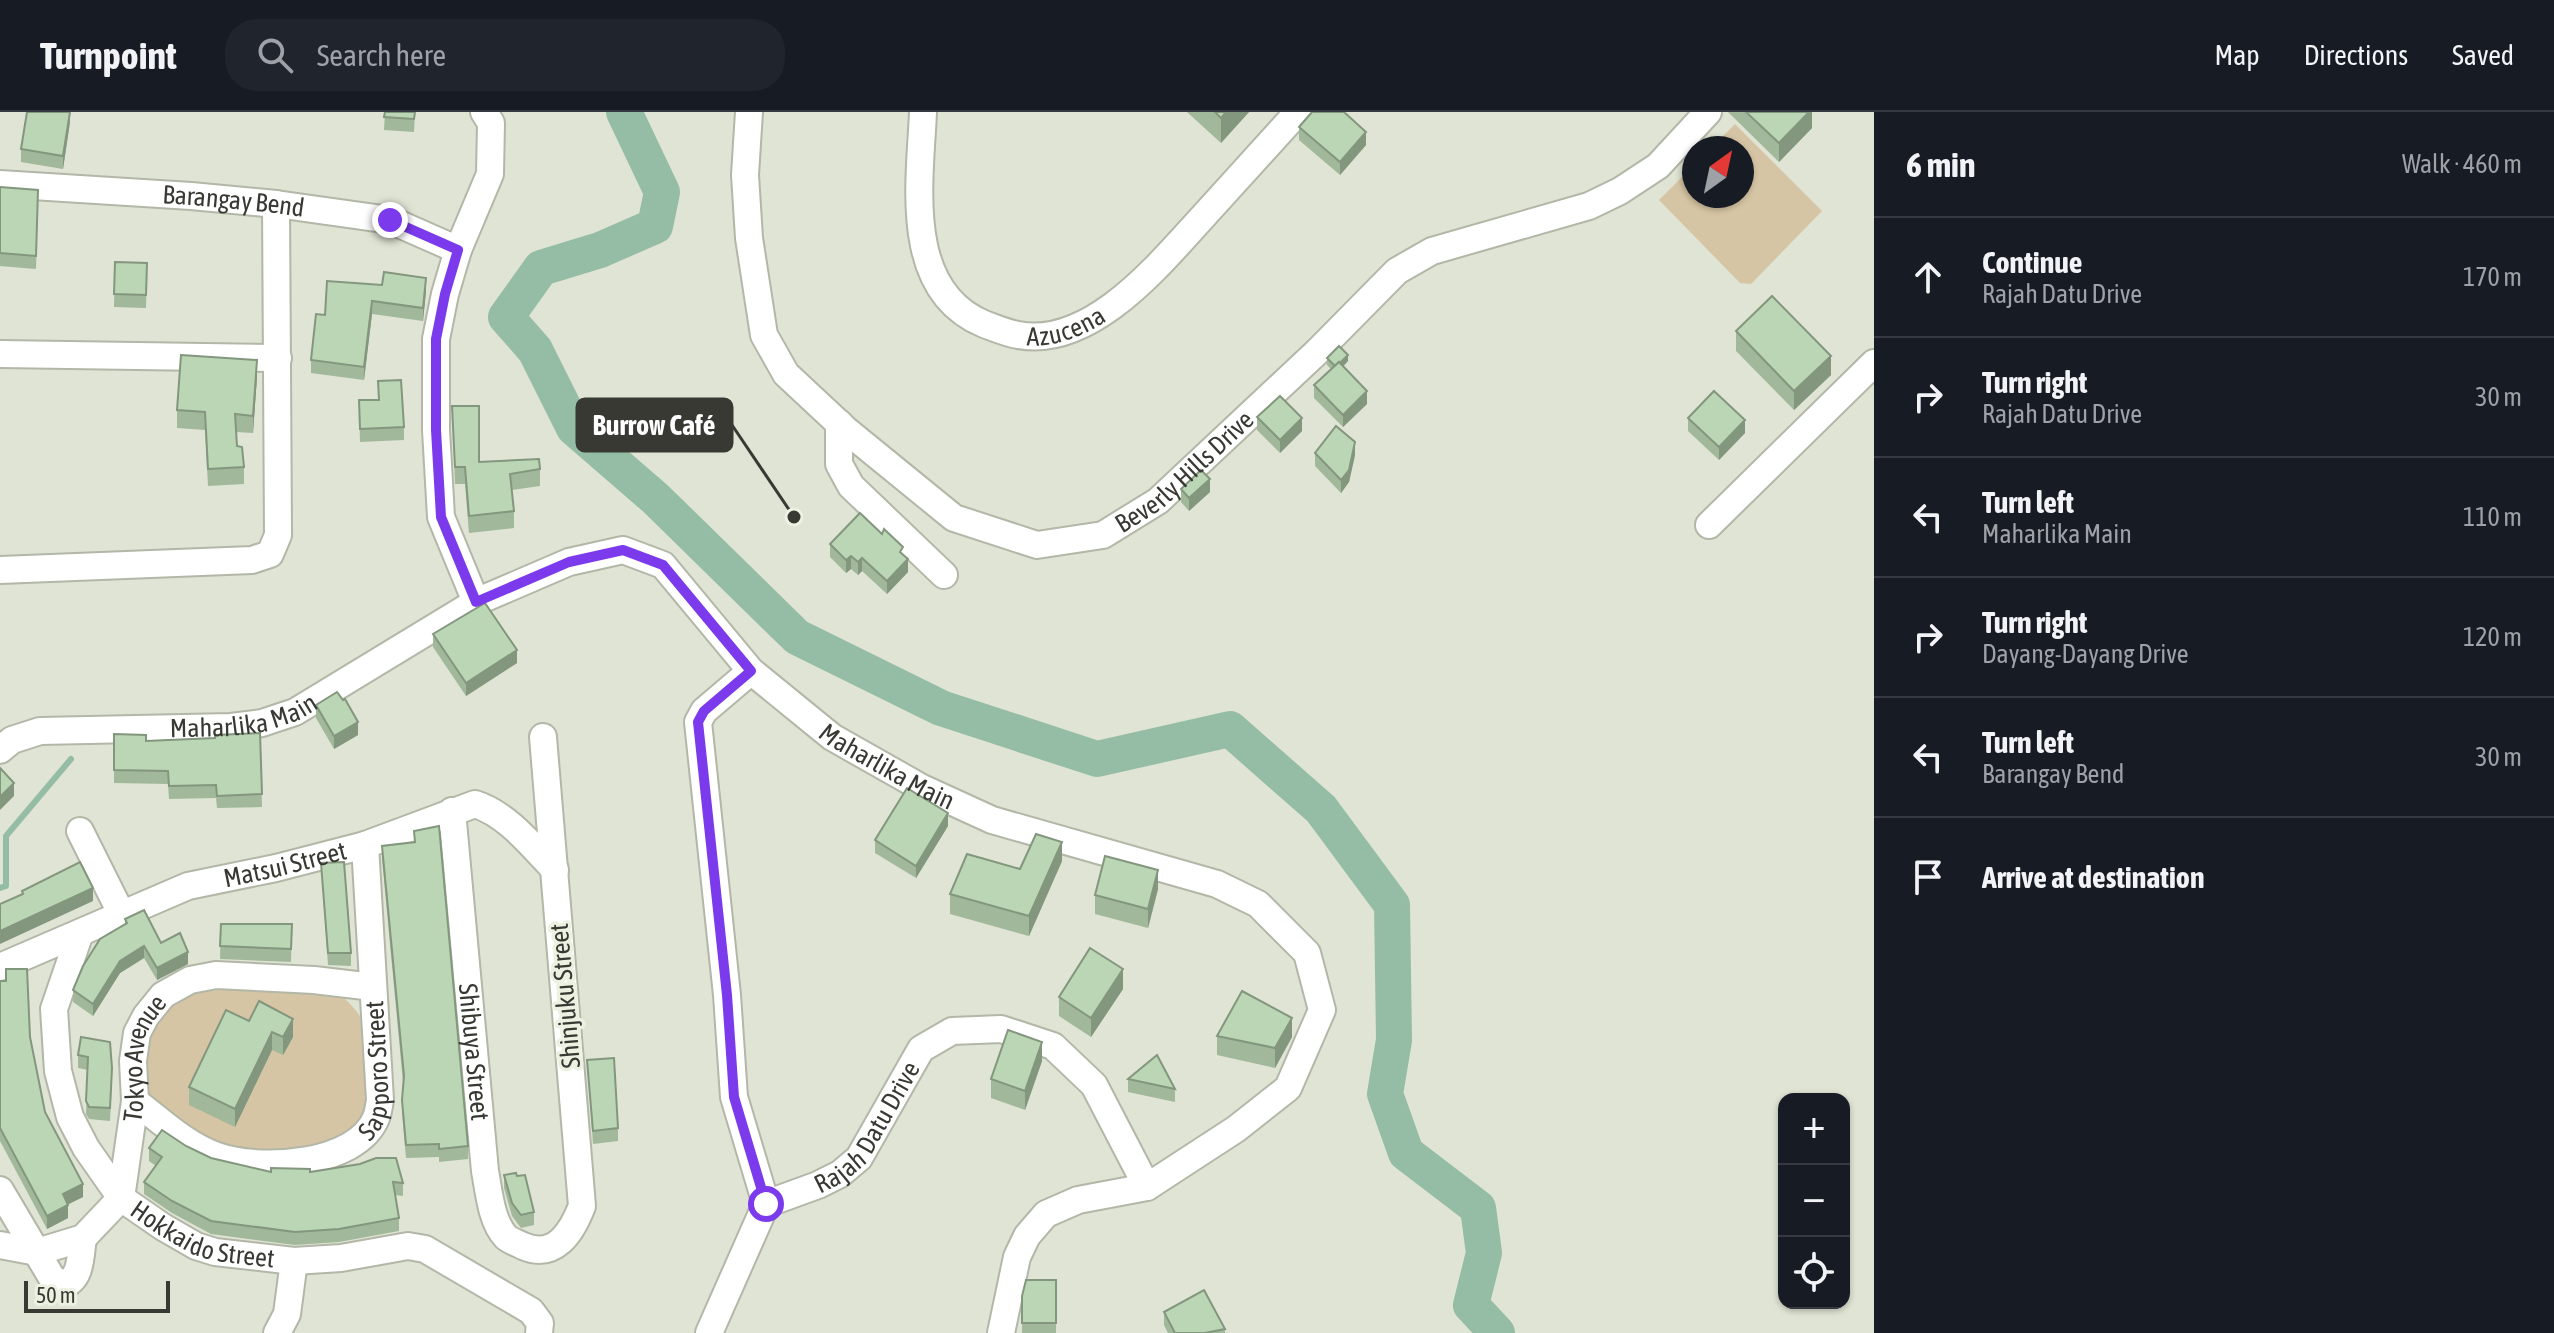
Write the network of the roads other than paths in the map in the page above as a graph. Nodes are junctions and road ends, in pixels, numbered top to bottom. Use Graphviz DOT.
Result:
graph roads {
  1 [pos="484,112"];
  2 [pos="749,112"];
  3 [pos="923,112"];
  4 [pos="1298,112"];
  5 [pos="1708,112"];
  6 [pos="0,184"];
  7 [pos="276,204"];
  8 [pos="458,250"];
  9 [pos="0,354"];
  10 [pos="278,358"];
  11 [pos="1874,363"];
  12 [pos="839,423"];
  13 [pos="1709,525"];
  14 [pos="0,570"];
  15 [pos="944,575"];
  16 [pos="476,602"];
  17 [pos="751,671"];
  18 [pos="543,737"];
  19 [pos="0,750"];
  20 [pos="452,811"];
  21 [pos="80,831"];
  22 [pos="365,845"];
  23 [pos="555,870"];
  24 [pos="122,915"];
  25 [pos="80,933"];
  26 [pos="0,967"];
  27 [pos="373,987"];
  28 [pos="135,1101"];
  29 [pos="1147,1187"];
  30 [pos="0,1190"];
  31 [pos="121,1198"];
  32 [pos="766,1204"];
  33 [pos="83,1238"];
  34 [pos="0,1245"];
  35 [pos="556,1246"];
  36 [pos="37,1252"];
  37 [pos="294,1261"];
  38 [pos="277,1333"];
  39 [pos="539,1333"];
  40 [pos="709,1333"];
  41 [pos="1001,1333"];
  1 -- 8 [label="street"];
  2 -- 12 [label="street, Beverly Hills Drive"];
  3 -- 4 [label="street, Azucena"];
  5 -- 12 [label="street, Beverly Hills Drive"];
  6 -- 7 [label="street, Barangay Bend"];
  7 -- 8 [label="street, Barangay Bend"];
  7 -- 10 [label="street"];
  8 -- 16 [label="street"];
  9 -- 10 [label="street"];
  10 -- 14 [label="street"];
  11 -- 13 [label="street"];
  12 -- 15 [label="street"];
  16 -- 17 [label="street, Maharlika Main"];
  16 -- 19 [label="street, Maharlika Main"];
  17 -- 29 [label="street, Maharlika Main"];
  17 -- 32 [label="street"];
  18 -- 23 [label="street, Shinjuku Street"];
  20 -- 22 [label="street, Matsui Street"];
  20 -- 23 [label="street, Matsui Street"];
  20 -- 35 [label="street, Shibuya Street"];
  21 -- 24 [label="street"];
  22 -- 24 [label="street, Matsui Street"];
  22 -- 27 [label="street, Sapporo Street"];
  23 -- 35 [label="street, Shinjuku Street"];
  24 -- 25 [label="street, Matsui Street"];
  25 -- 26 [label="street, Matsui Street"];
  25 -- 31 [label="street, Hokkaido Street"];
  27 -- 28 [label="street, Tokyo Avenue"];
  27 -- 28 [label="street, Sapporo Street"];
  28 -- 31 [label="street, Tokyo Avenue"];
  29 -- 32 [label="street, Rajah Datu Drive"];
  29 -- 41 [label="street, Maharlika Main"];
  30 -- 36 [label="street"];
  31 -- 33 [label="street"];
  31 -- 37 [label="street, Hokkaido Street"];
  32 -- 40 [label="street"];
  33 -- 36 [label="street"];
  33 -- 36 [label="street"];
  34 -- 36 [label="street"];
  37 -- 38 [label="street"];
  37 -- 39 [label="street, Hokkaido Street"];
}
